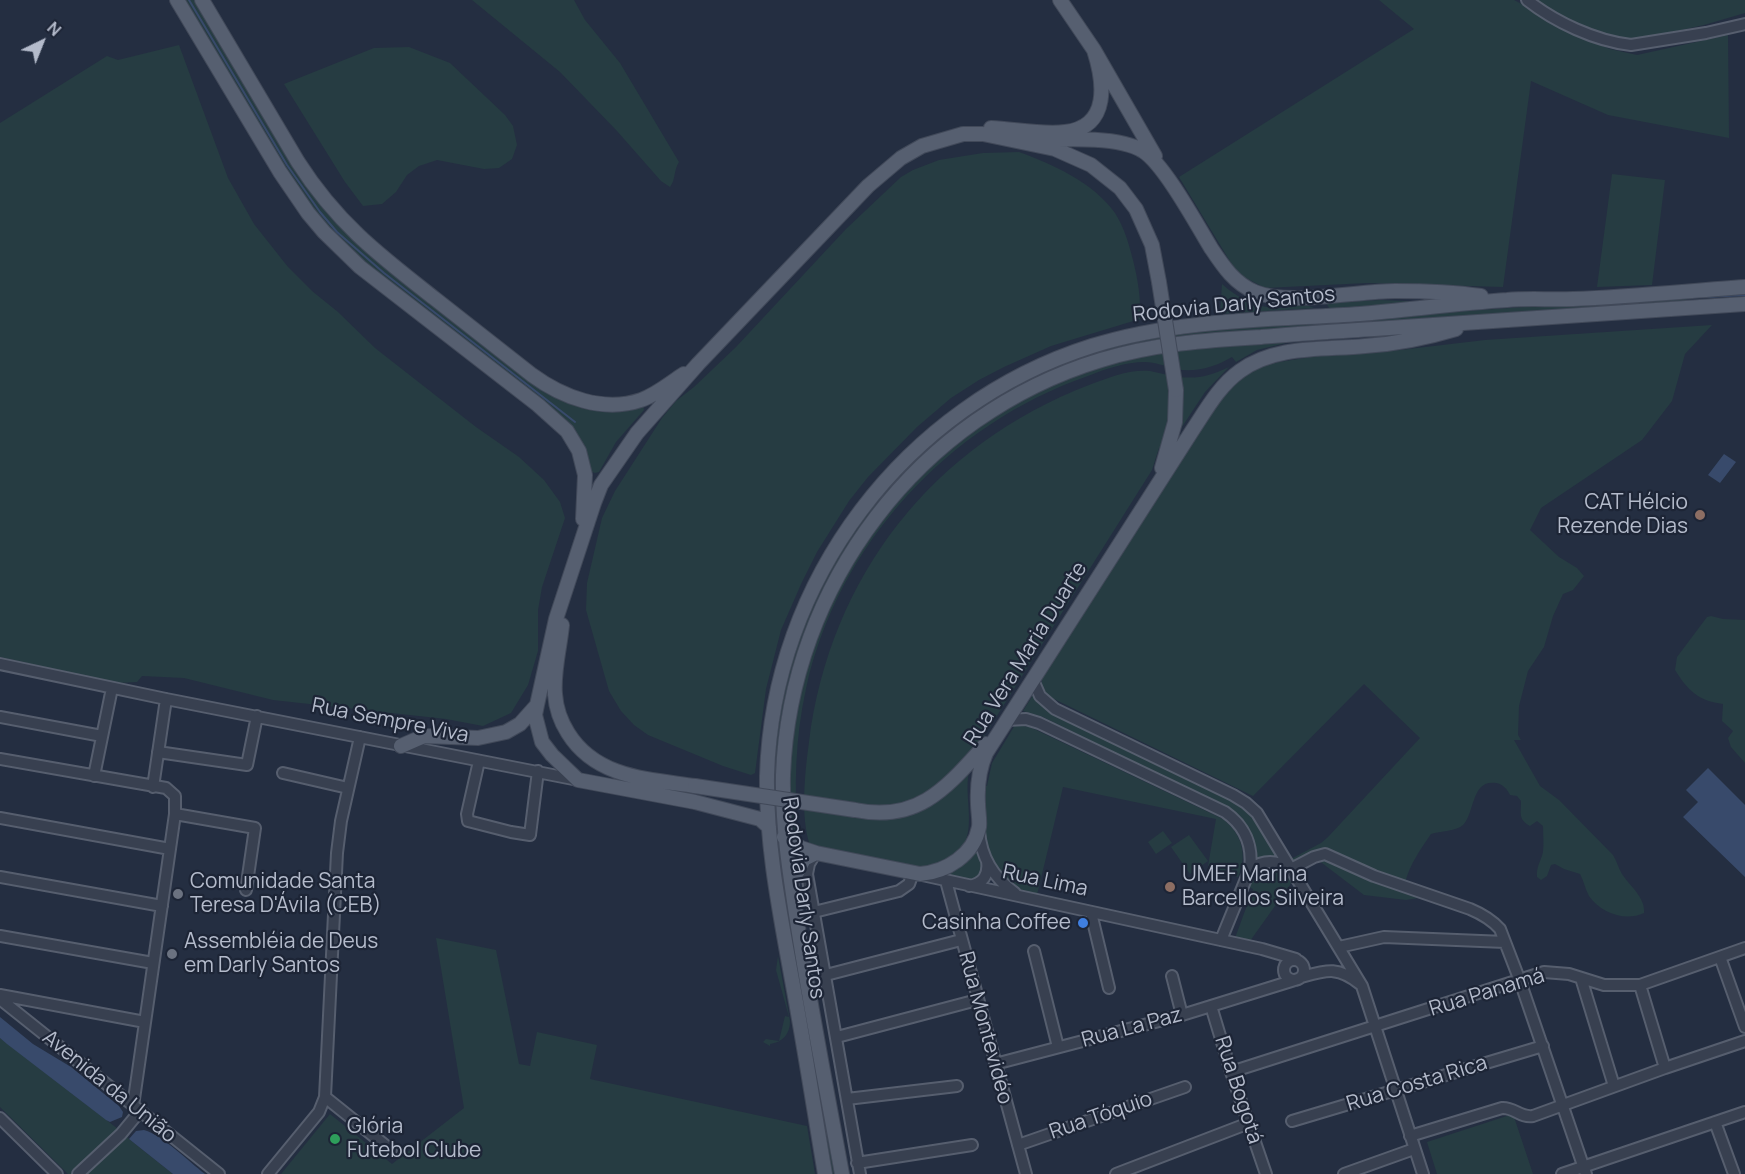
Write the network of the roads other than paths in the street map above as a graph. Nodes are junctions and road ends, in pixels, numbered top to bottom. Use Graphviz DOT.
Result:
graph roads {
  1 [pos="177,0"];
  2 [pos="202,0"];
  3 [pos="1060,0"];
  4 [pos="1527,0"];
  5 [pos="1745,24"];
  6 [pos="1094,50"];
  7 [pos="1017,141"];
  8 [pos="924,146"];
  9 [pos="1169,182"];
  10 [pos="1745,287"];
  11 [pos="1510,300"];
  12 [pos="1745,304"];
  13 [pos="1481,322"];
  14 [pos="698,364"];
  15 [pos="1140,512"];
  16 [pos="581,540"];
  17 [pos="565,587"];
  18 [pos="0,663"];
  19 [pos="1033,680"];
  20 [pos="112,688"];
  21 [pos="166,699"];
  22 [pos="537,705"];
  23 [pos="257,716"];
  24 [pos="0,717"];
  25 [pos="1007,720"];
  26 [pos="102,736"];
  27 [pos="360,737"];
  28 [pos="401,746"];
  29 [pos="158,752"];
  30 [pos="0,759"];
  31 [pos="479,760"];
  32 [pos="538,771"];
  33 [pos="283,773"];
  34 [pos="94,776"];
  35 [pos="578,780"];
  36 [pos="153,787"];
  37 [pos="348,788"];
  38 [pos="175,814"];
  39 [pos="0,818"];
  40 [pos="979,826"];
  41 [pos="769,827"];
  42 [pos="784,837"];
  43 [pos="170,849"];
  44 [pos="818,853"];
  45 [pos="987,861"];
  46 [pos="1250,869"];
  47 [pos="1291,869"];
  48 [pos="913,873"];
  49 [pos="0,877"];
  50 [pos="946,881"];
  51 [pos="792,882"];
  52 [pos="969,886"];
  53 [pos="246,890"];
  54 [pos="1021,896"];
  55 [pos="162,906"];
  56 [pos="814,912"];
  57 [pos="1091,913"];
  58 [pos="0,936"];
  59 [pos="961,940"];
  60 [pos="1221,940"];
  61 [pos="1505,942"];
  62 [pos="1339,947"];
  63 [pos="1745,948"];
  64 [pos="1262,949"];
  65 [pos="1034,951"];
  66 [pos="1720,957"];
  67 [pos="1299,962"];
  68 [pos="153,963"];
  69 [pos="1283,970"];
  70 [pos="1324,970"];
  71 [pos="825,975"];
  72 [pos="1172,976"];
  73 [pos="1300,978"];
  74 [pos="1581,978"];
  75 [pos="1520,981"];
  76 [pos="1640,985"];
  77 [pos="1362,986"];
  78 [pos="1109,988"];
  79 [pos="1268,988"];
  80 [pos="0,997"];
  81 [pos="977,1000"];
  82 [pos="1211,1006"];
  83 [pos="1182,1015"];
  84 [pos="145,1022"];
  85 [pos="1376,1027"];
  86 [pos="1745,1027"];
  87 [pos="837,1037"];
  88 [pos="1745,1041"];
  89 [pos="1543,1046"];
  90 [pos="1058,1047"];
  91 [pos="995,1064"];
  92 [pos="1665,1068"];
  93 [pos="1231,1072"];
  94 [pos="957,1086"];
  95 [pos="1614,1086"];
  96 [pos="1185,1087"];
  97 [pos="1396,1091"];
  98 [pos="325,1097"];
  99 [pos="847,1099"];
  100 [pos="1562,1106"];
  101 [pos="135,1112"];
  102 [pos="1745,1112"];
  103 [pos="0,1118"];
  104 [pos="1292,1121"];
  105 [pos="1715,1122"];
  106 [pos="1249,1123"];
  107 [pos="1410,1136"];
  108 [pos="972,1145"];
  109 [pos="1018,1145"];
  110 [pos="1414,1149"];
  111 [pos="391,1150"];
  112 [pos="859,1169"];
  113 [pos="1585,1171"];
  114 [pos="57,1174"];
  115 [pos="78,1174"];
  116 [pos="219,1174"];
  117 [pos="268,1174"];
  118 [pos="825,1174"];
  119 [pos="842,1174"];
  120 [pos="1026,1174"];
  121 [pos="1116,1174"];
  122 [pos="1266,1174"];
  123 [pos="1344,1174"];
  124 [pos="1423,1174"];
  125 [pos="1562,1174"];
  126 [pos="1734,1174"];
  1 -- 16 [label="main road"];
  2 -- 14 [label="main road"];
  3 -- 6 [label="main road"];
  4 -- 5 [label="street"];
  6 -- 8 [label="main road"];
  6 -- 9 [label="main road"];
  7 -- 8 [label="main road"];
  7 -- 9 [label="main road"];
  7 -- 15 [label="main road, bridge"];
  8 -- 14 [label="main road"];
  9 -- 11 [label="main road"];
  10 -- 11 [label="main road, Rodovia Darly Santos"];
  11 -- 41 [label="main road, Rodovia Darly Santos"];
  12 -- 13 [label="main road, Rodovia Darly Santos"];
  13 -- 15 [label="main road"];
  13 -- 42 [label="main road, Rodovia Darly Santos"];
  14 -- 16 [label="main road"];
  15 -- 19 [label="main road, Rua Vera Maria Duarte"];
  16 -- 17 [label="main road"];
  17 -- 22 [label="main road"];
  17 -- 25 [label="main road, bridge"];
  18 -- 20 [label="street, Rua Sempre Viva"];
  19 -- 25 [label="main road, Rua Vera Maria Duarte"];
  19 -- 47 [label="street"];
  20 -- 21 [label="street, Rua Sempre Viva"];
  20 -- 26 [label="street"];
  21 -- 23 [label="street, Rua Sempre Viva"];
  21 -- 29 [label="street"];
  22 -- 28 [label="main road"];
  22 -- 35 [label="main road"];
  23 -- 27 [label="street, Rua Sempre Viva"];
  23 -- 29 [label="street"];
  24 -- 26 [label="street"];
  25 -- 40 [label="main road, Rua Vera Maria Duarte"];
  25 -- 46 [label="street"];
  26 -- 34 [label="street"];
  27 -- 28 [label="street, Rua Sempre Viva"];
  27 -- 37 [label="street"];
  28 -- 31 [label="street, Rua Sempre Viva"];
  29 -- 36 [label="street"];
  30 -- 34 [label="street"];
  31 -- 32 [label="street, Rua Sempre Viva"];
  31 -- 32 [label="street"];
  32 -- 35 [label="street, Rua Sempre Viva"];
  33 -- 37 [label="street"];
  34 -- 36 [label="street"];
  35 -- 41 [label="main road, Rua Sempre Viva"];
  36 -- 38 [label="street"];
  37 -- 98 [label="street"];
  38 -- 43 [label="street"];
  38 -- 53 [label="street"];
  39 -- 43 [label="street"];
  40 -- 45 [label="street, Rua Vera Maria Duarte"];
  40 -- 48 [label="main road"];
  41 -- 118 [label="main road, Rodovia Darly Santos"];
  42 -- 44 [label="main road, Rua Lima"];
  42 -- 51 [label="main road, Rodovia Darly Santos"];
  43 -- 55 [label="street"];
  44 -- 48 [label="main road, Rua Lima"];
  44 -- 51 [label="main road"];
  44 -- 56 [label="street"];
  45 -- 52 [label="street"];
  45 -- 54 [label="street, Rua Vera Maria Duarte"];
  46 -- 47 [label="street"];
  46 -- 60 [label="street"];
  47 -- 61 [label="street"];
  47 -- 62 [label="street"];
  48 -- 50 [label="street, Rua Lima"];
  48 -- 56 [label="street"];
  49 -- 55 [label="street"];
  50 -- 52 [label="street, Rua Lima"];
  50 -- 59 [label="street, Rua Montevidéo"];
  51 -- 119 [label="main road, Rodovia Darly Santos"];
  52 -- 54 [label="street, Rua Lima"];
  54 -- 57 [label="street, Rua Lima"];
  55 -- 68 [label="street"];
  56 -- 71 [label="street"];
  57 -- 60 [label="street, Rua Lima"];
  57 -- 78 [label="street"];
  58 -- 68 [label="street"];
  59 -- 71 [label="street"];
  59 -- 81 [label="street, Rua Montevidéo"];
  60 -- 64 [label="street, Rua Lima"];
  61 -- 62 [label="street"];
  61 -- 75 [label="street"];
  62 -- 70 [label="street"];
  62 -- 77 [label="street"];
  63 -- 66 [label="street, Rua Panamá"];
  64 -- 67 [label="street, Rua Lima"];
  64 -- 69 [label="street, Rua Lima"];
  65 -- 90 [label="street"];
  66 -- 76 [label="street, Rua Panamá"];
  66 -- 86 [label="street"];
  67 -- 69 [label="street"];
  67 -- 70 [label="street"];
  67 -- 73 [label="street"];
  68 -- 84 [label="street"];
  69 -- 73 [label="street"];
  69 -- 79 [label="street, Rua La Paz"];
  70 -- 73 [label="street, Rua La Paz"];
  70 -- 77 [label="street"];
  71 -- 87 [label="street"];
  72 -- 83 [label="street"];
  73 -- 79 [label="street, Rua La Paz"];
  74 -- 75 [label="street, Rua Panamá"];
  74 -- 76 [label="street, Rua Panamá"];
  74 -- 95 [label="street"];
  75 -- 85 [label="street, Rua Panamá"];
  75 -- 89 [label="street"];
  76 -- 92 [label="street"];
  77 -- 85 [label="street"];
  79 -- 82 [label="street, Rua La Paz"];
  80 -- 84 [label="street"];
  80 -- 101 [label="street, Avenida da União"];
  81 -- 87 [label="street"];
  81 -- 91 [label="street, Rua Montevidéo"];
  82 -- 83 [label="street, Rua La Paz"];
  82 -- 93 [label="street, Rua Bogotá"];
  83 -- 90 [label="street, Rua La Paz"];
  84 -- 101 [label="street"];
  85 -- 93 [label="street, Rua Panamá"];
  85 -- 97 [label="street"];
  87 -- 99 [label="street"];
  88 -- 92 [label="street"];
  89 -- 97 [label="street, Rua Costa Rica"];
  89 -- 100 [label="street"];
  90 -- 91 [label="street, Rua La Paz"];
  91 -- 109 [label="street, Rua Montevidéo"];
  92 -- 95 [label="street"];
  93 -- 106 [label="street, Rua Bogotá"];
  94 -- 99 [label="street"];
  95 -- 100 [label="street"];
  96 -- 109 [label="street, Rua Tóquio"];
  97 -- 104 [label="street, Rua Costa Rica"];
  97 -- 107 [label="street"];
  98 -- 111 [label="street"];
  98 -- 117 [label="street"];
  99 -- 112 [label="street"];
  100 -- 107 [label="street"];
  100 -- 113 [label="street"];
  101 -- 115 [label="street"];
  101 -- 116 [label="street, Avenida da União"];
  102 -- 105 [label="street"];
  103 -- 114 [label="street"];
  105 -- 113 [label="street"];
  105 -- 126 [label="street"];
  106 -- 121 [label="street"];
  106 -- 122 [label="street, Rua Bogotá"];
  107 -- 110 [label="street"];
  108 -- 112 [label="street"];
  109 -- 120 [label="street, Rua Montevidéo"];
  110 -- 123 [label="street"];
  110 -- 124 [label="street"];
  113 -- 125 [label="street"];
}
